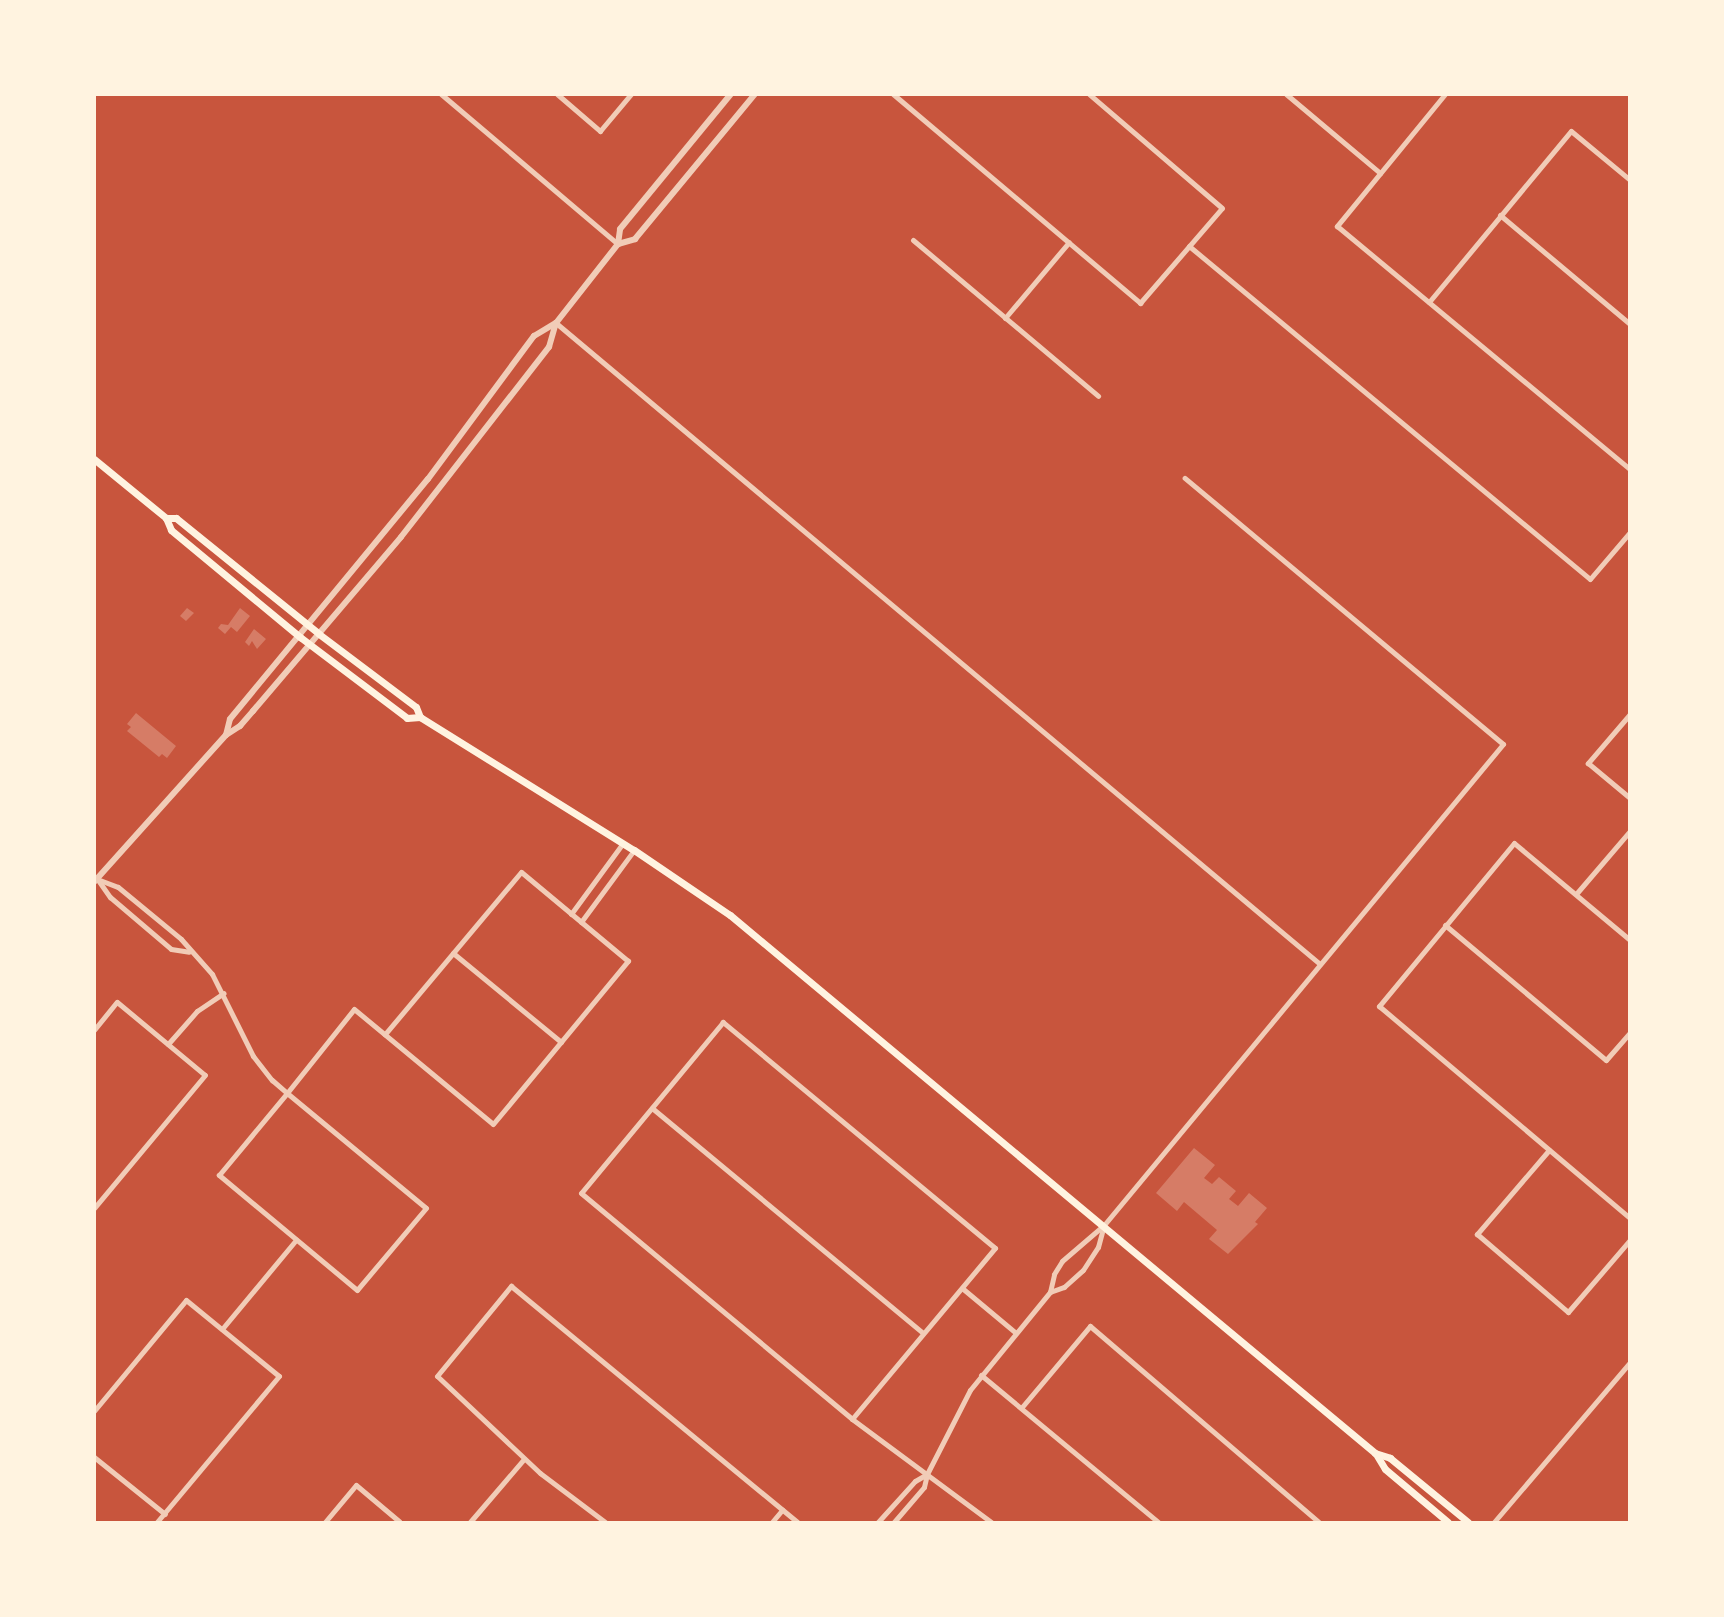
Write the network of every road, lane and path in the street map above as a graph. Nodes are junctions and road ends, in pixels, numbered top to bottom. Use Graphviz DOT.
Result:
graph roads {
  1 [pos="441,94"];
  2 [pos="557,94"];
  3 [pos="631,94"];
  4 [pos="731,94"];
  5 [pos="755,94"];
  6 [pos="893,94"];
  7 [pos="1089,94"];
  8 [pos="1286,94"];
  9 [pos="1446,94"];
  10 [pos="1380,173"];
  11 [pos="1629,180"];
  12 [pos="1500,215"];
  13 [pos="913,240"];
  14 [pos="1069,242"];
  15 [pos="618,244"];
  16 [pos="1189,246"];
  17 [pos="1429,302"];
  18 [pos="1005,318"];
  19 [pos="556,323"];
  20 [pos="1629,324"];
  21 [pos="1098,396"];
  22 [pos="94,459"];
  23 [pos="1629,470"];
  24 [pos="1185,478"];
  25 [pos="166,518"];
  26 [pos="1629,532"];
  27 [pos="309,625"];
  28 [pos="320,634"];
  29 [pos="300,637"];
  30 [pos="309,645"];
  31 [pos="1629,714"];
  32 [pos="420,717"];
  33 [pos="226,735"];
  34 [pos="1629,797"];
  35 [pos="1629,831"];
  36 [pos="623,843"];
  37 [pos="634,850"];
  38 [pos="96,881"];
  39 [pos="1576,894"];
  40 [pos="571,914"];
  41 [pos="581,922"];
  42 [pos="1446,925"];
  43 [pos="1629,940"];
  44 [pos="189,952"];
  45 [pos="453,953"];
  46 [pos="1320,964"];
  47 [pos="224,993"];
  48 [pos="94,1030"];
  49 [pos="1629,1032"];
  50 [pos="386,1034"];
  51 [pos="561,1042"];
  52 [pos="168,1044"];
  53 [pos="287,1093"];
  54 [pos="652,1108"];
  55 [pos="1549,1150"];
  56 [pos="94,1209"];
  57 [pos="1629,1218"];
  58 [pos="1104,1225"];
  59 [pos="296,1240"];
  60 [pos="1629,1240"];
  61 [pos="962,1287"];
  62 [pos="1050,1292"];
  63 [pos="222,1329"];
  64 [pos="1016,1333"];
  65 [pos="923,1334"];
  66 [pos="1629,1362"];
  67 [pos="981,1375"];
  68 [pos="1022,1407"];
  69 [pos="94,1411"];
  70 [pos="852,1419"];
  71 [pos="1375,1453"];
  72 [pos="94,1457"];
  73 [pos="524,1459"];
  74 [pos="927,1474"];
  75 [pos="892,1507"];
  76 [pos="782,1510"];
  77 [pos="165,1514"];
  78 [pos="901,1514"];
  79 [pos="157,1522"];
  80 [pos="325,1522"];
  81 [pos="400,1522"];
  82 [pos="470,1522"];
  83 [pos="606,1522"];
  84 [pos="772,1522"];
  85 [pos="797,1522"];
  86 [pos="878,1522"];
  87 [pos="894,1522"];
  88 [pos="991,1522"];
  89 [pos="1158,1522"];
  90 [pos="1319,1522"];
  91 [pos="1448,1522"];
  92 [pos="1468,1522"];
  93 [pos="1494,1522"];
  1 -- 15 [label="street"];
  2 -- 3 [label="street"];
  4 -- 15 [label="street"];
  5 -- 15 [label="street"];
  6 -- 14 [label="street"];
  7 -- 16 [label="street"];
  8 -- 10 [label="street"];
  9 -- 10 [label="street"];
  10 -- 17 [label="street"];
  11 -- 12 [label="street"];
  12 -- 17 [label="street"];
  12 -- 20 [label="street"];
  13 -- 18 [label="street"];
  14 -- 16 [label="street"];
  14 -- 18 [label="street"];
  15 -- 19 [label="street"];
  16 -- 26 [label="street"];
  17 -- 23 [label="street"];
  18 -- 21 [label="street"];
  19 -- 27 [label="street"];
  19 -- 28 [label="street"];
  19 -- 46 [label="street"];
  22 -- 25 [label="main road"];
  24 -- 46 [label="street"];
  25 -- 27 [label="main road"];
  25 -- 29 [label="main road"];
  27 -- 28 [label="main road"];
  27 -- 29 [label="street"];
  28 -- 30 [label="street"];
  28 -- 32 [label="main road"];
  29 -- 30 [label="main road"];
  29 -- 33 [label="street"];
  30 -- 32 [label="main road"];
  30 -- 33 [label="street"];
  31 -- 34 [label="street"];
  32 -- 36 [label="main road"];
  33 -- 38 [label="street"];
  35 -- 39 [label="street"];
  36 -- 37 [label="main road"];
  36 -- 40 [label="street"];
  37 -- 41 [label="street"];
  37 -- 58 [label="main road"];
  38 -- 44 [label="street"];
  38 -- 44 [label="street"];
  39 -- 42 [label="street"];
  39 -- 43 [label="street"];
  40 -- 41 [label="street"];
  40 -- 45 [label="street"];
  41 -- 51 [label="street"];
  42 -- 49 [label="street"];
  42 -- 55 [label="street"];
  44 -- 47 [label="street"];
  45 -- 50 [label="street"];
  45 -- 51 [label="street"];
  46 -- 58 [label="street"];
  47 -- 52 [label="street"];
  47 -- 53 [label="street"];
  48 -- 52 [label="street"];
  50 -- 51 [label="street"];
  50 -- 53 [label="street"];
  52 -- 56 [label="street"];
  53 -- 59 [label="street"];
  53 -- 59 [label="street"];
  54 -- 61 [label="street"];
  54 -- 65 [label="street"];
  54 -- 70 [label="street"];
  55 -- 57 [label="street"];
  55 -- 60 [label="street"];
  58 -- 62 [label="street"];
  58 -- 62 [label="street"];
  58 -- 71 [label="main road"];
  59 -- 63 [label="street"];
  61 -- 64 [label="street"];
  61 -- 65 [label="street"];
  62 -- 64 [label="street"];
  63 -- 69 [label="street"];
  63 -- 77 [label="street"];
  64 -- 67 [label="street"];
  65 -- 70 [label="street"];
  66 -- 93 [label="street"];
  67 -- 68 [label="street"];
  67 -- 74 [label="street"];
  68 -- 89 [label="street"];
  68 -- 90 [label="street"];
  70 -- 74 [label="street"];
  71 -- 91 [label="main road"];
  71 -- 92 [label="main road"];
  72 -- 77 [label="street"];
  73 -- 76 [label="street"];
  73 -- 82 [label="street"];
  73 -- 83 [label="street"];
  74 -- 75 [label="street"];
  74 -- 78 [label="street"];
  74 -- 88 [label="street"];
  75 -- 78 [label="street"];
  75 -- 86 [label="street"];
  76 -- 84 [label="street"];
  76 -- 85 [label="street"];
  77 -- 79 [label="street"];
  78 -- 87 [label="street"];
  80 -- 81 [label="street"];
}
